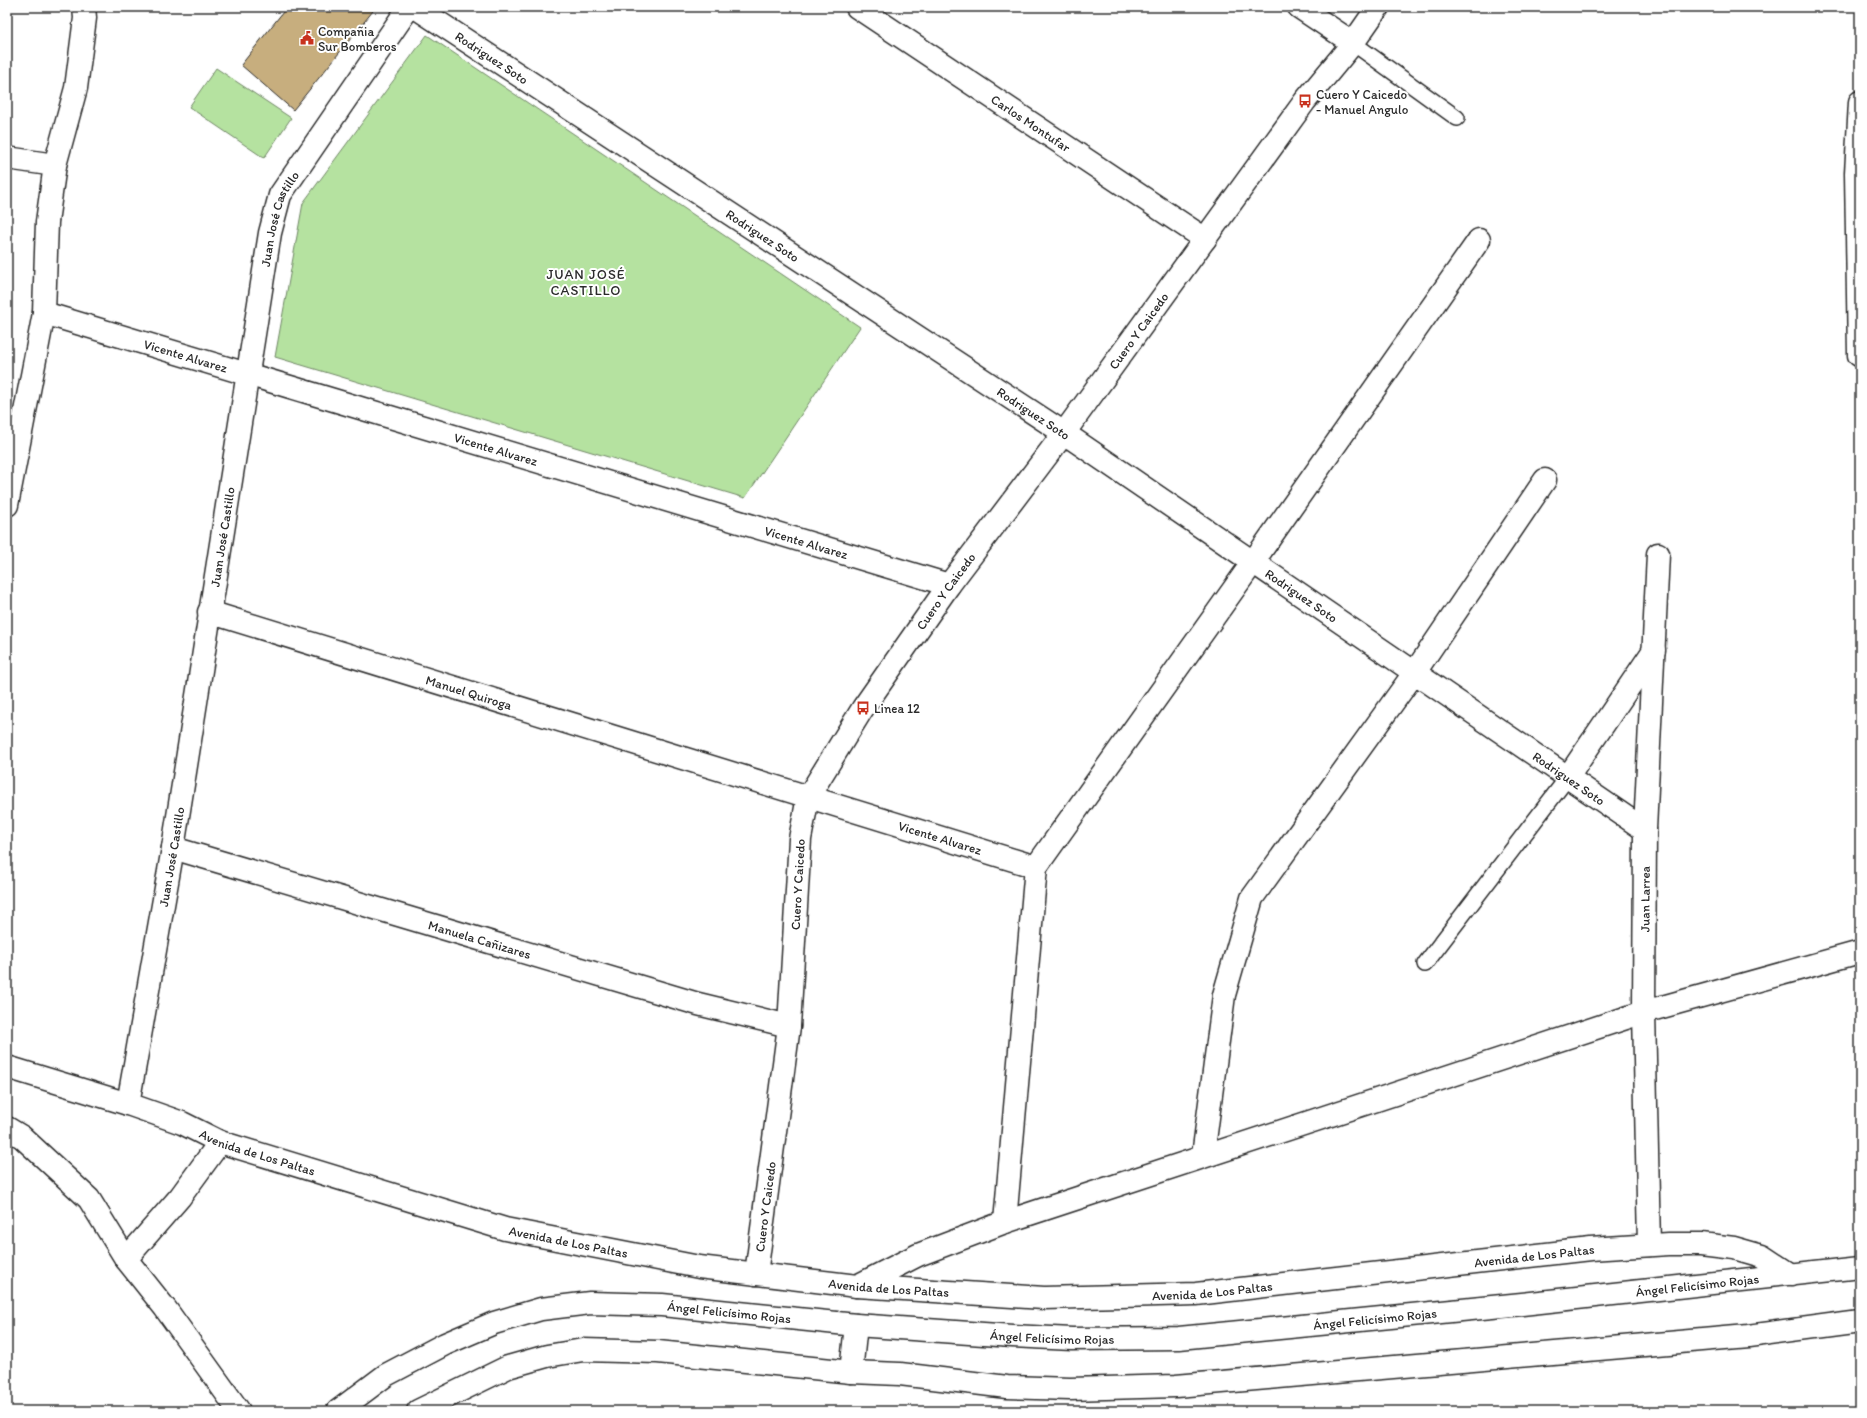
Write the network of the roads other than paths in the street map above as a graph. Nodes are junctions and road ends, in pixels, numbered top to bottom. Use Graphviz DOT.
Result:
graph roads {
  1 [pos="84,7"];
  2 [pos="409,7"];
  3 [pos="415,7"];
  4 [pos="857,7"];
  5 [pos="1299,7"];
  6 [pos="1378,7"];
  7 [pos="1353,43"];
  8 [pos="1860,102"];
  9 [pos="1457,118"];
  10 [pos="7,158"];
  11 [pos="55,165"];
  12 [pos="1204,239"];
  13 [pos="1479,240"];
  14 [pos="44,313"];
  15 [pos="1859,355"];
  16 [pos="247,375"];
  17 [pos="1064,433"];
  18 [pos="1545,480"];
  19 [pos="7,505"];
  20 [pos="1658,554"];
  21 [pos="1253,562"];
  22 [pos="949,584"];
  23 [pos="209,612"];
  24 [pos="1654,650"];
  25 [pos="1415,672"];
  26 [pos="729,774"];
  27 [pos="1568,776"];
  28 [pos="808,798"];
  29 [pos="1645,830"];
  30 [pos="173,848"];
  31 [pos="1036,866"];
  32 [pos="1860,952"];
  33 [pos="1425,964"];
  34 [pos="1644,1012"];
  35 [pos="789,1026"];
  36 [pos="7,1067"];
  37 [pos="128,1104"];
  38 [pos="7,1128"];
  39 [pos="220,1142"];
  40 [pos="1203,1156"];
  41 [pos="1005,1222"];
  42 [pos="1649,1245"];
  43 [pos="126,1259"];
  44 [pos="1860,1267"];
  45 [pos="756,1274"];
  46 [pos="1791,1275"];
  47 [pos="858,1286"];
  48 [pos="1860,1321"];
  49 [pos="856,1325"];
  50 [pos="851,1372"];
  51 [pos="239,1411"];
  52 [pos="338,1411"];
  53 [pos="418,1411"];
  1 -- 11 [label="main road"];
  2 -- 16 [label="main road, Juan José Castillo"];
  3 -- 17 [label="main road, Rodriguez Soto"];
  4 -- 12 [label="main road, Carlos Montufar"];
  5 -- 7 [label="main road"];
  6 -- 7 [label="main road, Cuero Y Caicedo"];
  7 -- 9 [label="lane"];
  7 -- 12 [label="main road, Cuero Y Caicedo"];
  8 -- 15 [label="main road"];
  10 -- 11 [label="main road"];
  11 -- 14 [label="main road"];
  12 -- 17 [label="main road, Cuero Y Caicedo"];
  13 -- 21 [label="main road"];
  14 -- 16 [label="main road, Vicente Alvarez"];
  14 -- 19 [label="main road"];
  16 -- 22 [label="main road, Vicente Alvarez"];
  16 -- 23 [label="main road, Juan José Castillo"];
  17 -- 21 [label="main road, Rodriguez Soto"];
  17 -- 22 [label="main road, Cuero Y Caicedo"];
  18 -- 25 [label="main road"];
  20 -- 24 [label="main road, Juan Larrea"];
  21 -- 25 [label="main road, Rodriguez Soto"];
  21 -- 31 [label="main road"];
  22 -- 28 [label="main road, Cuero Y Caicedo"];
  23 -- 26 [label="main road, Manuel Quiroga"];
  23 -- 30 [label="main road, Juan José Castillo"];
  24 -- 27 [label="main road"];
  24 -- 29 [label="main road, Juan Larrea"];
  25 -- 27 [label="main road, Rodriguez Soto"];
  25 -- 40 [label="main road"];
  26 -- 28 [label="main road, Vicente Alvarez"];
  27 -- 29 [label="main road, Rodriguez Soto"];
  27 -- 33 [label="lane"];
  28 -- 31 [label="main road, Vicente Alvarez"];
  28 -- 35 [label="main road, Cuero Y Caicedo"];
  29 -- 34 [label="main road, Juan Larrea"];
  30 -- 35 [label="main road, Manuela Cañizares"];
  30 -- 37 [label="main road, Juan José Castillo"];
  31 -- 41 [label="main road"];
  32 -- 34 [label="main road"];
  34 -- 40 [label="main road"];
  34 -- 42 [label="main road, Juan Larrea"];
  35 -- 45 [label="main road, Cuero Y Caicedo"];
  36 -- 37 [label="main road, Avenida de Los Paltas"];
  37 -- 39 [label="main road, Avenida de Los Paltas"];
  38 -- 43 [label="main road"];
  39 -- 43 [label="main road"];
  39 -- 45 [label="main road, Avenida de Los Paltas"];
  40 -- 41 [label="main road"];
  41 -- 47 [label="main road"];
  42 -- 46 [label="main road, Avenida de Los Paltas"];
  42 -- 47 [label="main road, Avenida de Los Paltas"];
  43 -- 51 [label="main road"];
  44 -- 46 [label="main road, Ángel Felicísimo Rojas"];
  45 -- 47 [label="main road, Avenida de Los Paltas"];
  46 -- 49 [label="main road, Ángel Felicísimo Rojas"];
  48 -- 50 [label="main road"];
  49 -- 50 [label="main road"];
  49 -- 52 [label="main road, Ángel Felicísimo Rojas"];
  50 -- 53 [label="main road"];
}
